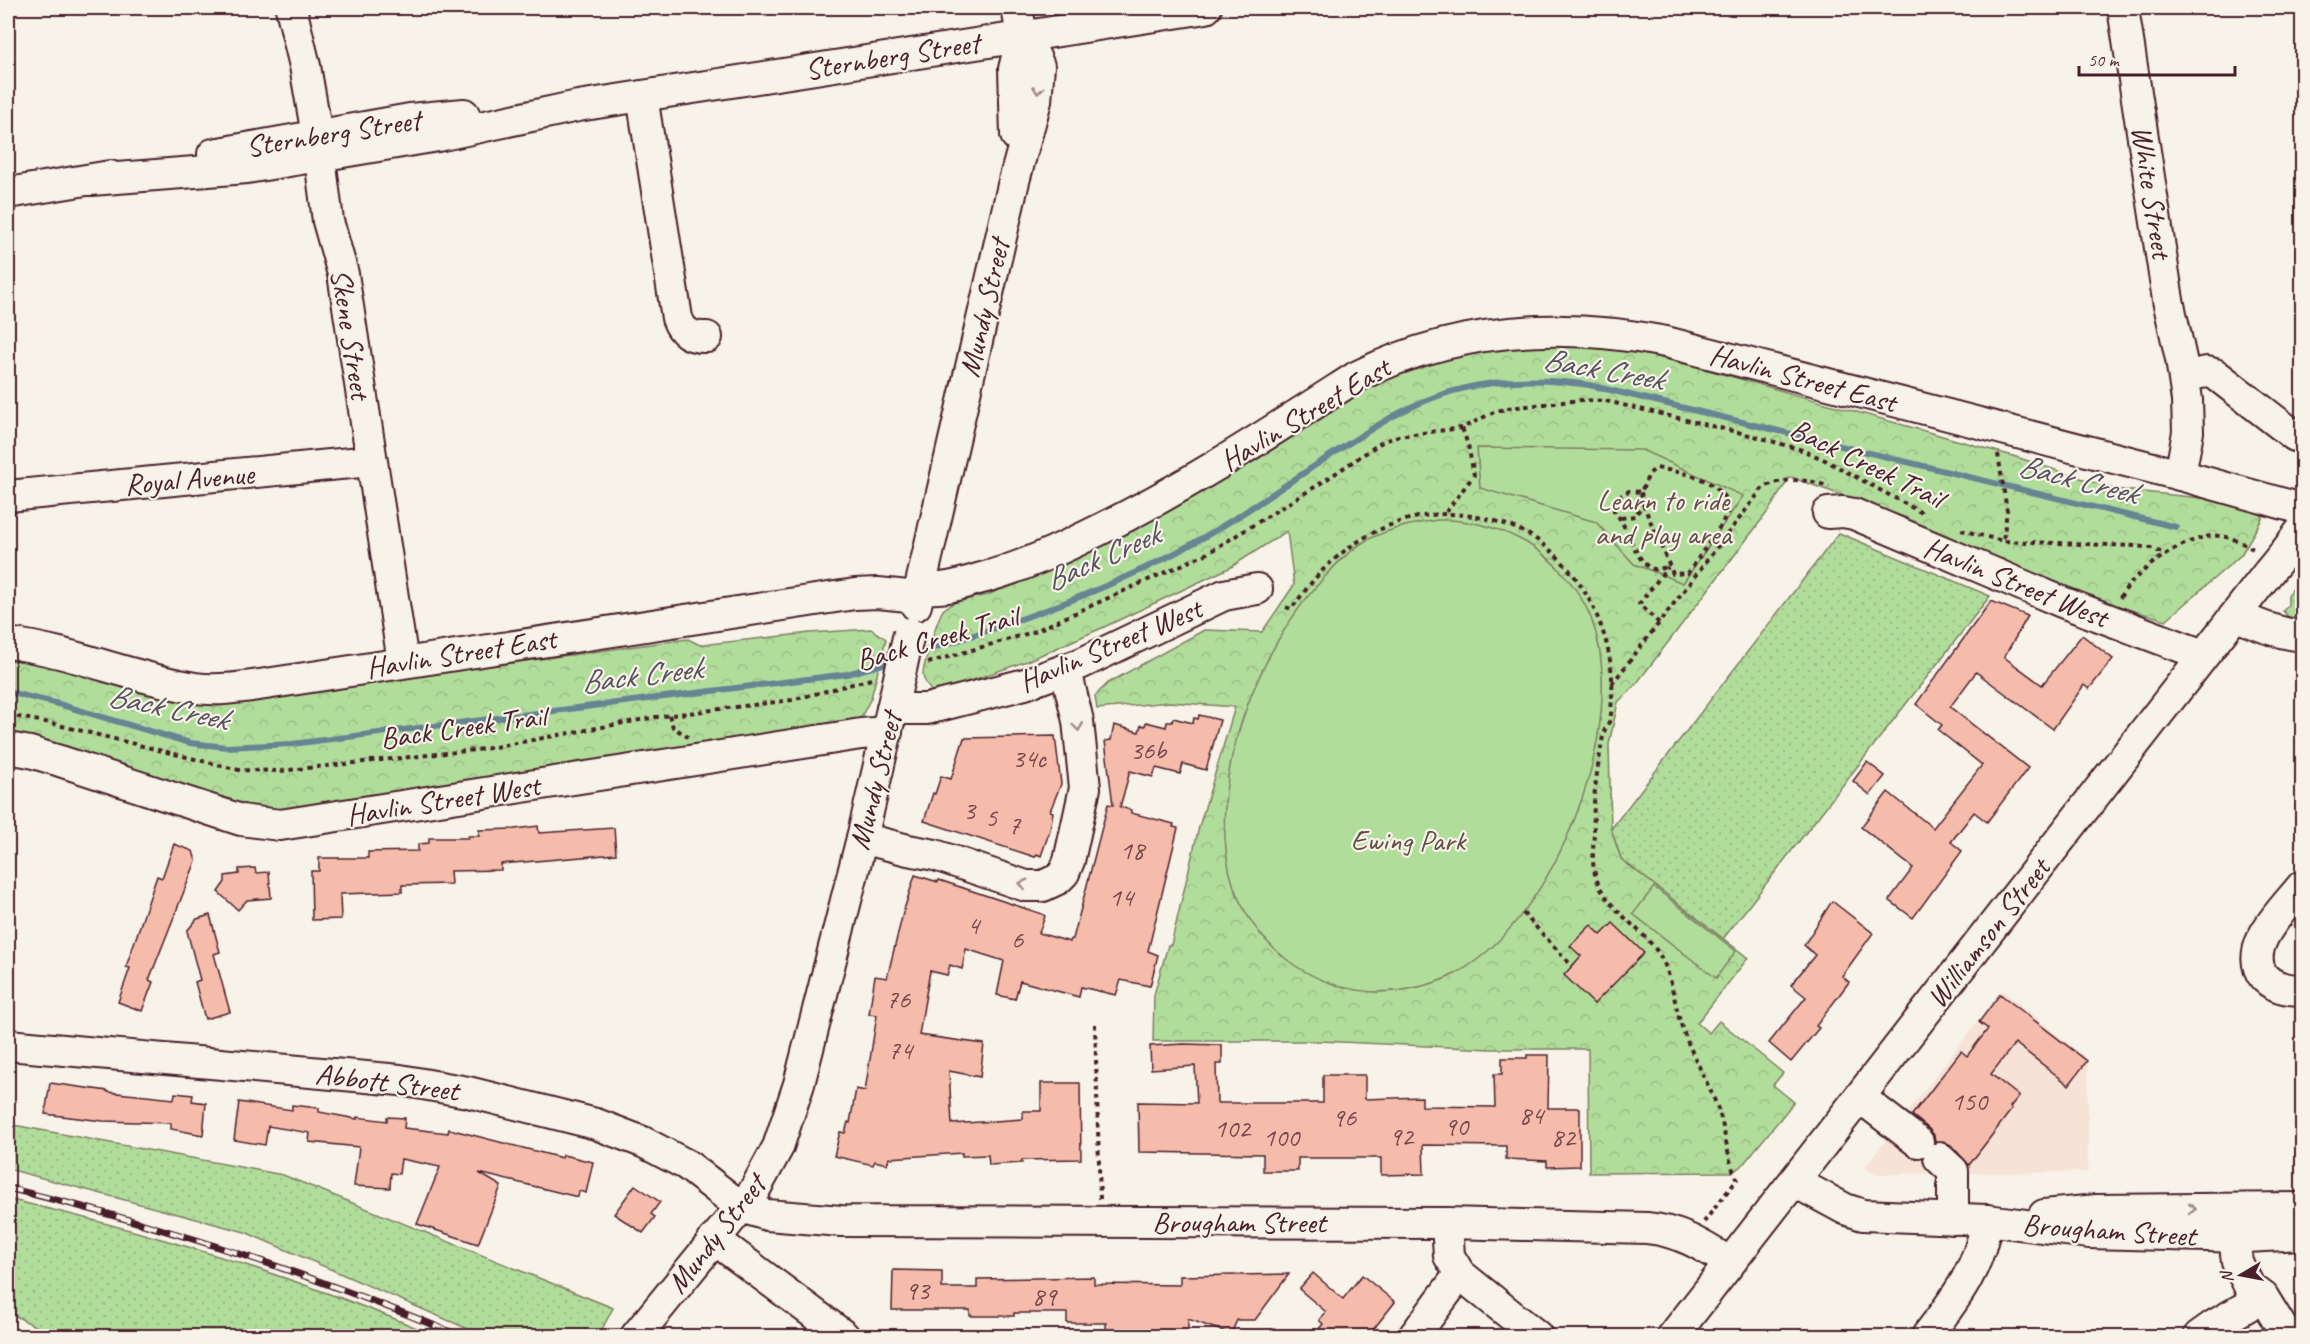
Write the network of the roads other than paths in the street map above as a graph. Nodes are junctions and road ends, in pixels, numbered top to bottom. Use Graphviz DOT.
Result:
graph roads {
  1 [pos="285,8"];
  2 [pos="291,8"];
  3 [pos="1206,8"];
  4 [pos="2123,8"];
  5 [pos="1019,22"];
  6 [pos="642,96"];
  7 [pos="312,146"];
  8 [pos="8,193"];
  9 [pos="707,337"];
  10 [pos="2184,376"];
  11 [pos="2295,436"];
  12 [pos="371,461"];
  13 [pos="2180,475"];
  14 [pos="8,496"];
  15 [pos="2302,510"];
  16 [pos="1828,513"];
  17 [pos="2278,551"];
  18 [pos="1257,590"];
  19 [pos="919,592"];
  20 [pos="2236,615"];
  21 [pos="2302,636"];
  22 [pos="8,643"];
  23 [pos="2203,655"];
  24 [pos="403,662"];
  25 [pos="1066,670"];
  26 [pos="896,693"];
  27 [pos="8,748"];
  28 [pos="862,838"];
  29 [pos="2302,886"];
  30 [pos="2302,990"];
  31 [pos="8,1046"];
  32 [pos="1861,1098"];
  33 [pos="1795,1182"];
  34 [pos="741,1207"];
  35 [pos="2302,1208"];
  36 [pos="1953,1219"];
  37 [pos="1987,1220"];
  38 [pos="1447,1223"];
  39 [pos="2244,1223"];
  40 [pos="2302,1234"];
  41 [pos="714,1239"];
  42 [pos="1730,1263"];
  43 [pos="1460,1274"];
  44 [pos="2264,1297"];
  45 [pos="636,1336"];
  46 [pos="844,1336"];
  47 [pos="1414,1336"];
  48 [pos="1537,1336"];
  49 [pos="1673,1336"];
  50 [pos="1927,1336"];
  51 [pos="2199,1336"];
  52 [pos="2287,1336"];
  1 -- 7 [label="street, Skene Street"];
  2 -- 7 [label="street, Skene Street"];
  3 -- 5 [label="street, Sternberg Street"];
  4 -- 10 [label="street, White Street"];
  5 -- 6 [label="street, Sternberg Street"];
  5 -- 19 [label="street, Mundy Street"];
  6 -- 7 [label="street, Sternberg Street"];
  6 -- 9 [label="street"];
  7 -- 8 [label="street, Sternberg Street"];
  7 -- 12 [label="street, Skene Street"];
  10 -- 11 [label="street"];
  10 -- 13 [label="street, White Street"];
  12 -- 14 [label="street, Royal Avenue"];
  12 -- 24 [label="street, Skene Street"];
  13 -- 15 [label="street, Havlin Street East"];
  13 -- 19 [label="street, Havlin Street East"];
  16 -- 23 [label="street, Havlin Street West"];
  17 -- 20 [label="street, Williamson Street"];
  18 -- 25 [label="street, Havlin Street West"];
  19 -- 24 [label="street, Havlin Street East"];
  19 -- 26 [label="street, Mundy Street, bridge"];
  20 -- 21 [label="street"];
  20 -- 23 [label="street, Williamson Street"];
  22 -- 24 [label="street, Havlin Street East"];
  23 -- 32 [label="street, Williamson Street"];
  25 -- 26 [label="street, Havlin Street West"];
  25 -- 28 [label="street, one-way"];
  26 -- 27 [label="street, Havlin Street West"];
  26 -- 28 [label="street, Mundy Street"];
  28 -- 34 [label="street, Mundy Street"];
  29 -- 30 [label="street"];
  31 -- 34 [label="street, Abbott Street"];
  32 -- 33 [label="street, Williamson Street"];
  32 -- 36 [label="street"];
  33 -- 36 [label="street, Brougham Street"];
  33 -- 42 [label="street, Williamson Street"];
  34 -- 38 [label="street, Brougham Street"];
  34 -- 41 [label="street, Mundy Street"];
  35 -- 39 [label="street, Brougham Street"];
  36 -- 37 [label="street, Brougham Street"];
  37 -- 39 [label="street, Brougham Street"];
  37 -- 50 [label="street"];
  38 -- 42 [label="street, Brougham Street"];
  38 -- 43 [label="street"];
  39 -- 40 [label="street, Brougham Street"];
  39 -- 44 [label="street"];
  41 -- 45 [label="street, Mundy Street"];
  41 -- 46 [label="street"];
  42 -- 49 [label="street, Williamson Street"];
  43 -- 47 [label="street"];
  43 -- 48 [label="street"];
  44 -- 51 [label="street"];
  44 -- 52 [label="street"];
}
